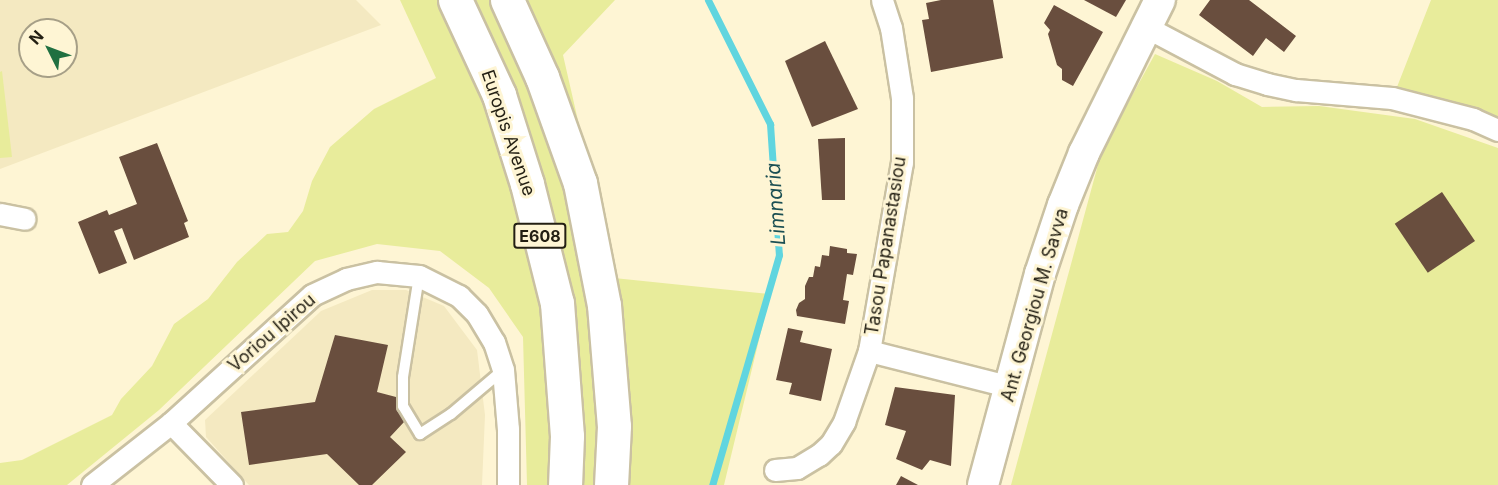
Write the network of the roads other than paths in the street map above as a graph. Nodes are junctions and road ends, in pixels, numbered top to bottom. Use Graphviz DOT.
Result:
graph roads {
  1 [pos="455,0"];
  2 [pos="507,0"];
  3 [pos="882,0"];
  4 [pos="1160,0"];
  5 [pos="1146,27"];
  6 [pos="1498,130"];
  7 [pos="0,214"];
  8 [pos="25,219"];
  9 [pos="419,276"];
  10 [pos="869,351"];
  11 [pos="503,370"];
  12 [pos="1011,387"];
  13 [pos="171,423"];
  14 [pos="775,470"];
  15 [pos="92,485"];
  16 [pos="232,485"];
  17 [pos="508,485"];
  18 [pos="565,485"];
  19 [pos="611,485"];
  20 [pos="983,485"];
  1 -- 18 [label="highway, Europis Avenue / E608"];
  2 -- 19 [label="highway, E608"];
  3 -- 10 [label="street, Tasou Papanastasiou"];
  4 -- 5 [label="main road, Ant. Georgiou M. Savva"];
  5 -- 6 [label="street"];
  5 -- 12 [label="main road, Ant. Georgiou M. Savva"];
  7 -- 8 [label="street"];
  9 -- 11 [label="street, Voriou Ipirou"];
  9 -- 11 [label="lane"];
  9 -- 13 [label="street, Voriou Ipirou"];
  10 -- 12 [label="street, Tasou Papanastasiou"];
  10 -- 14 [label="street, Tasou Papanastasiou"];
  11 -- 17 [label="street, Voriou Ipirou"];
  12 -- 20 [label="main road, Ant. Georgiou M. Savva"];
  13 -- 15 [label="street, Voriou Ipirou"];
  13 -- 16 [label="street"];
}
